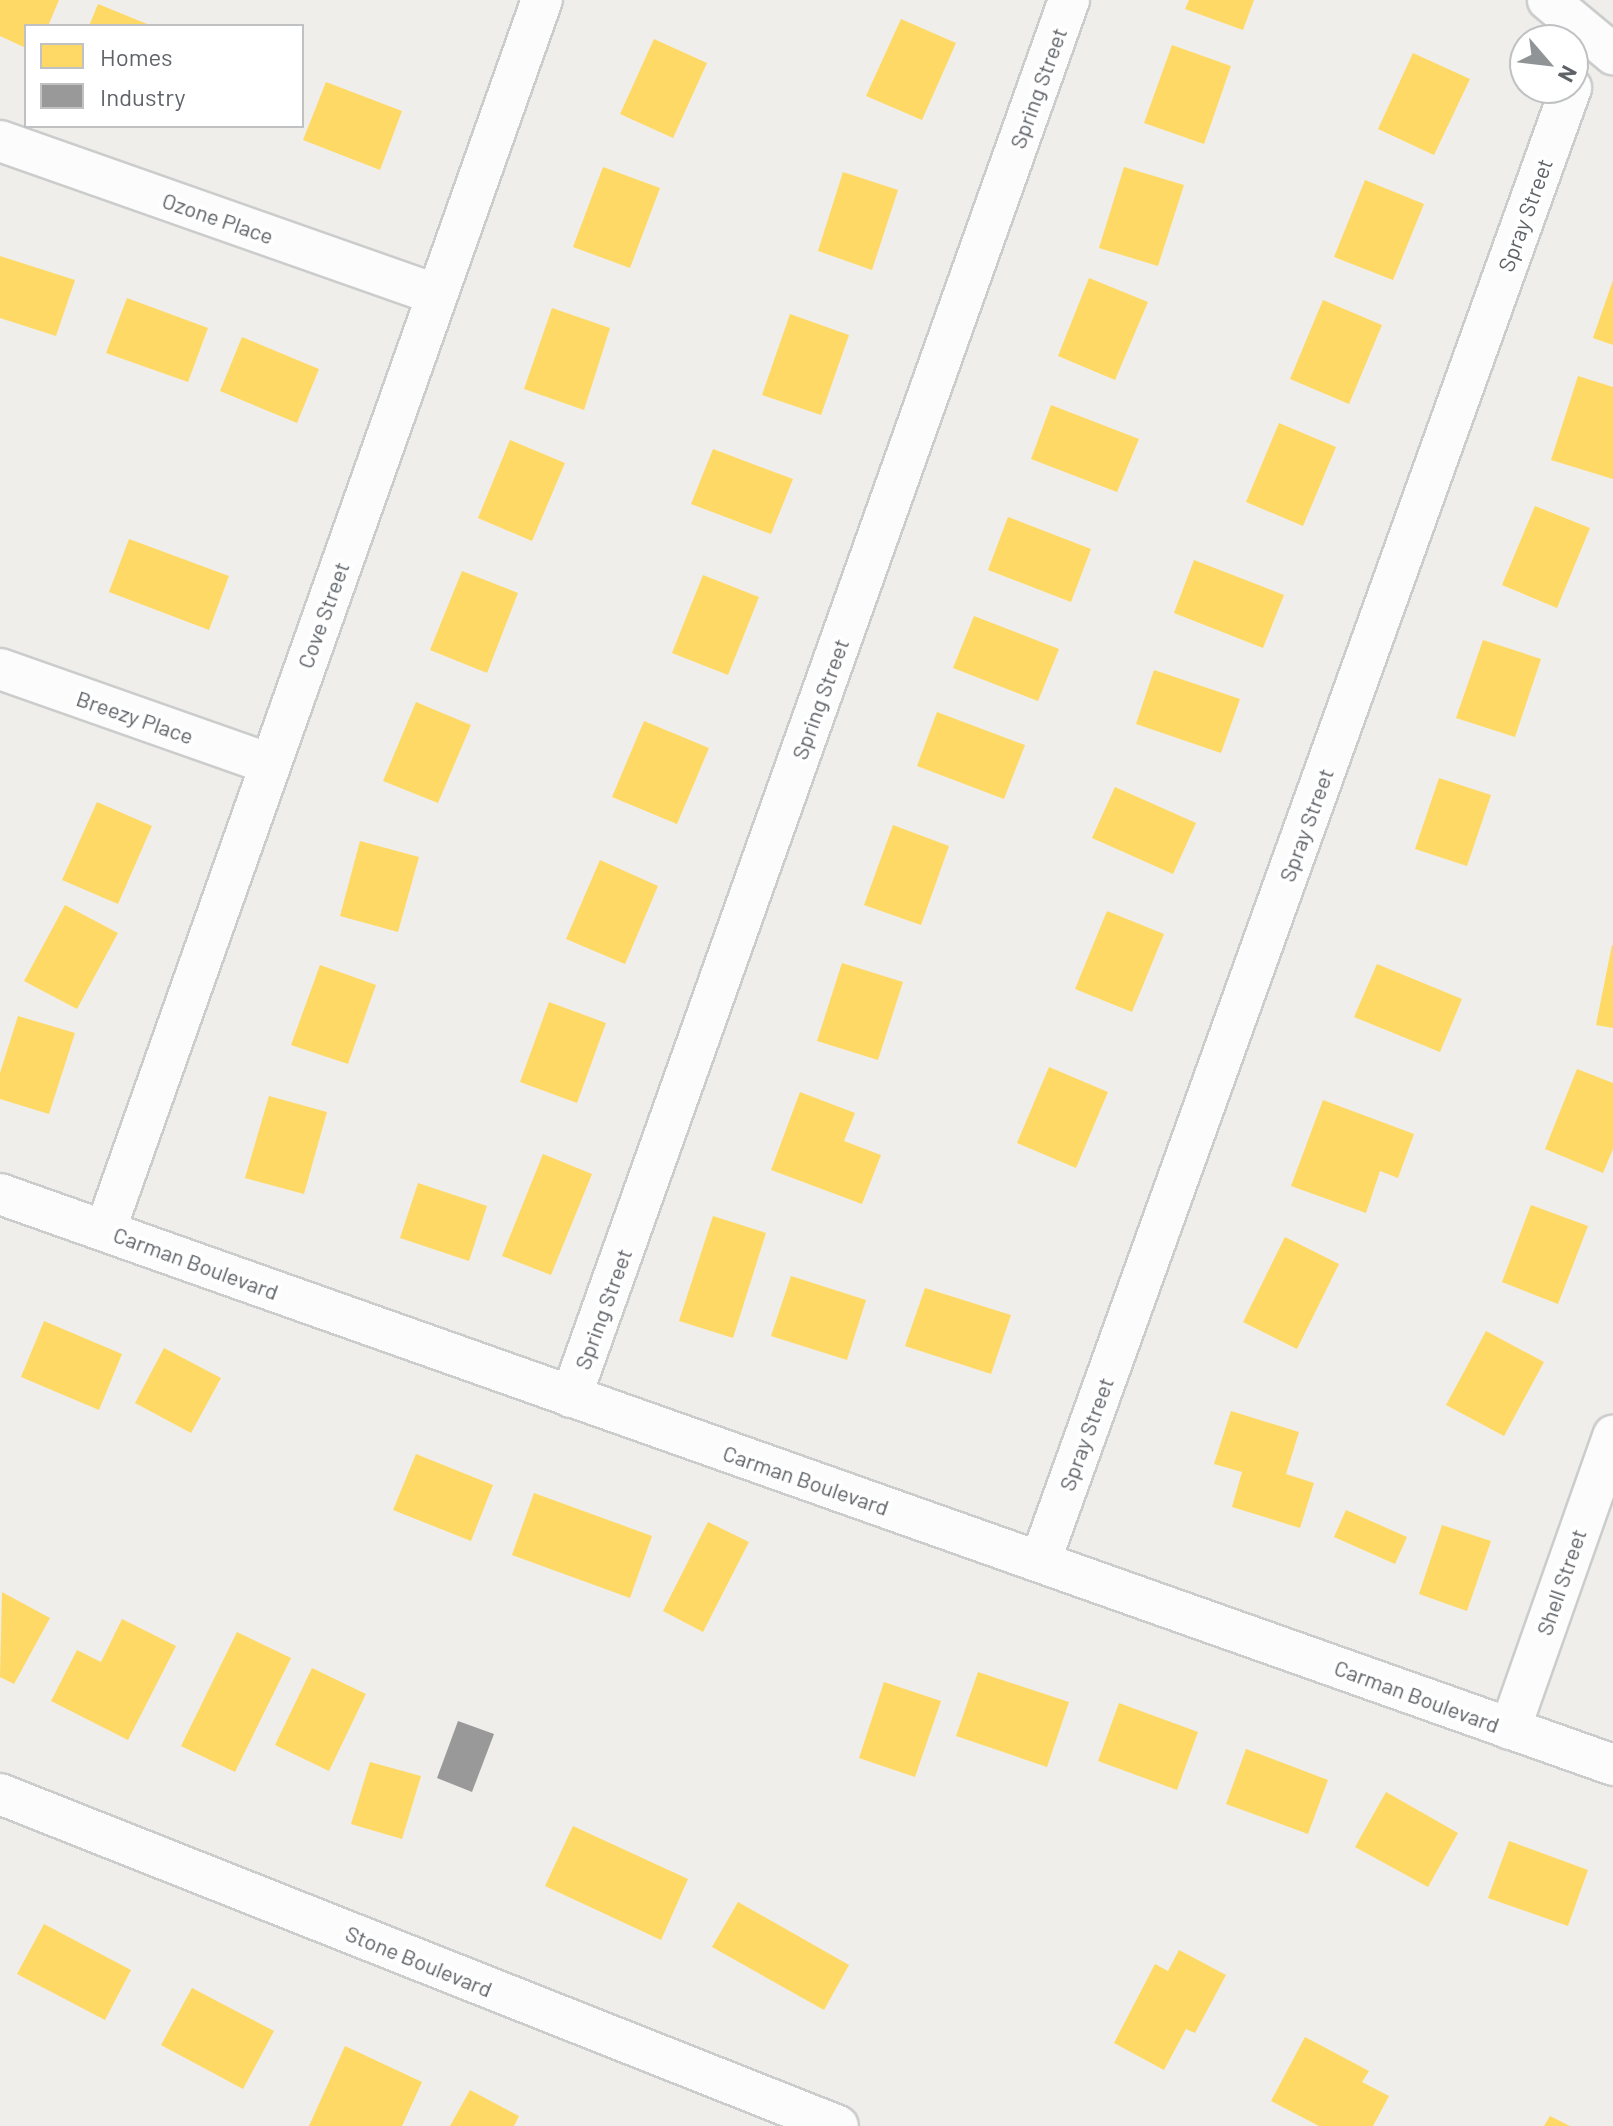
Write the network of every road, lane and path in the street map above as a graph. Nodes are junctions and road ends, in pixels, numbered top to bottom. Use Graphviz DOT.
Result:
graph roads {
  1 [pos="542,0"];
  2 [pos="1069,0"];
  3 [pos="1548,0"];
  4 [pos="1602,43"];
  5 [pos="1589,62"];
  6 [pos="1566,104"];
  7 [pos="0,141"];
  8 [pos="437,295"];
  9 [pos="0,669"];
  10 [pos="270,764"];
  11 [pos="0,1194"];
  12 [pos="105,1231"];
  13 [pos="571,1397"];
  14 [pos="1613,1436"];
  15 [pos="1040,1562"];
  16 [pos="1510,1729"];
  17 [pos="1613,1765"];
  18 [pos="0,1794"];
  19 [pos="838,2126"];
  1 -- 8 [label="street, Cove Street"];
  2 -- 13 [label="street, Spring Street"];
  3 -- 4 [label="street"];
  4 -- 5 [label="street, Spray Street"];
  6 -- 15 [label="street, Spray Street"];
  7 -- 8 [label="street, Ozone Place"];
  8 -- 10 [label="street, Cove Street"];
  9 -- 10 [label="street, Breezy Place"];
  10 -- 12 [label="street, Cove Street"];
  11 -- 12 [label="street, Carman Boulevard"];
  12 -- 13 [label="street, Carman Boulevard"];
  13 -- 15 [label="street, Carman Boulevard"];
  14 -- 16 [label="street, Shell Street"];
  15 -- 16 [label="street, Carman Boulevard"];
  16 -- 17 [label="street, Carman Boulevard"];
  18 -- 19 [label="street, Stone Boulevard"];
}
